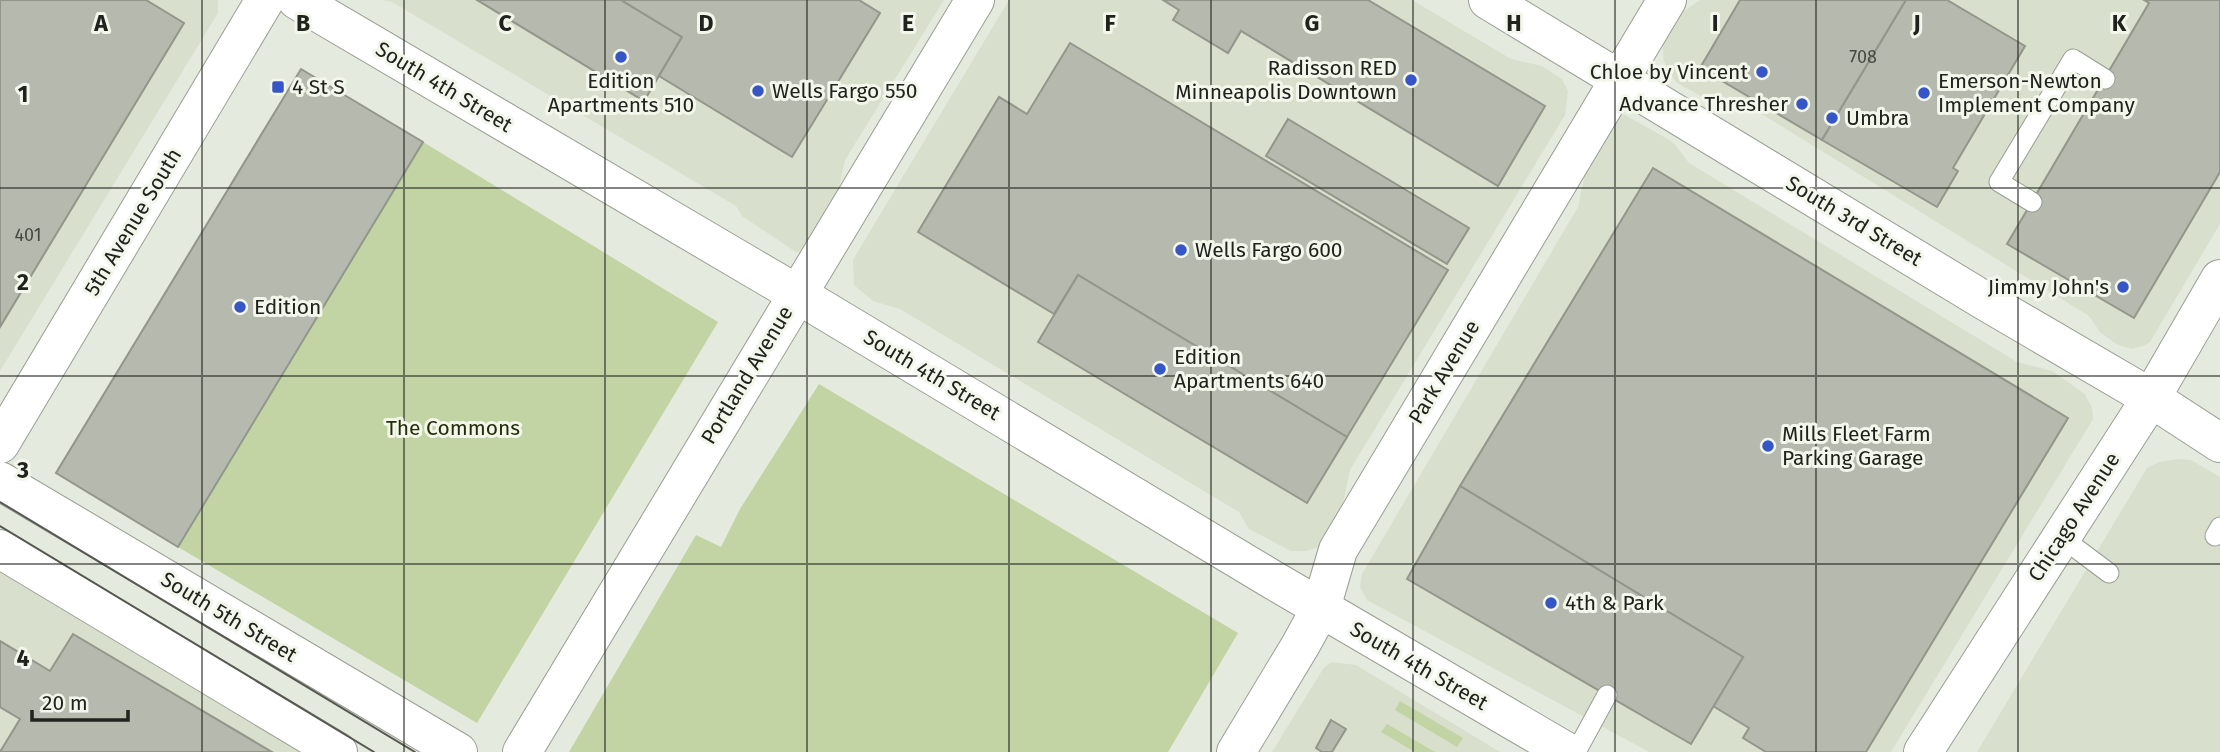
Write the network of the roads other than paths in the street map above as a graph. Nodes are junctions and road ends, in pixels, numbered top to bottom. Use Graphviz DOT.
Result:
graph roads {
  1 [pos="265,0"];
  2 [pos="297,0"];
  3 [pos="975,0"];
  4 [pos="1488,0"];
  5 [pos="1667,0"];
  6 [pos="1618,78"];
  7 [pos="2105,79"];
  8 [pos="2032,202"];
  9 [pos="2220,279"];
  10 [pos="796,294"];
  11 [pos="2151,398"];
  12 [pos="2220,443"];
  13 [pos="0,444"];
  14 [pos="0,481"];
  15 [pos="2061,537"];
  16 [pos="0,549"];
  17 [pos="2109,573"];
  18 [pos="1321,608"];
  19 [pos="1607,695"];
  20 [pos="338,752"];
  21 [pos="458,752"];
  22 [pos="522,752"];
  23 [pos="1236,752"];
  24 [pos="1567,752"];
  25 [pos="1576,752"];
  26 [pos="1923,752"];
  1 -- 13 [label="street, 5th Avenue South"];
  2 -- 10 [label="street, South 4th Street"];
  3 -- 10 [label="street, Portland Avenue"];
  4 -- 6 [label="street, South 3rd Street"];
  5 -- 6 [label="street, Park Avenue"];
  6 -- 11 [label="street, South 3rd Street"];
  6 -- 18 [label="street, Park Avenue"];
  7 -- 8 [label="lane"];
  9 -- 11 [label="street, Chicago Avenue"];
  10 -- 18 [label="street, South 4th Street"];
  10 -- 22 [label="street, Portland Avenue"];
  11 -- 12 [label="street, South 3rd Street"];
  11 -- 15 [label="street, Chicago Avenue"];
  14 -- 21 [label="street, South 5th Street"];
  15 -- 17 [label="lane"];
  15 -- 26 [label="street, Chicago Avenue"];
  16 -- 20 [label="street"];
  18 -- 23 [label="street, Park Avenue"];
  18 -- 24 [label="street, South 4th Street"];
  19 -- 25 [label="lane"];
}
